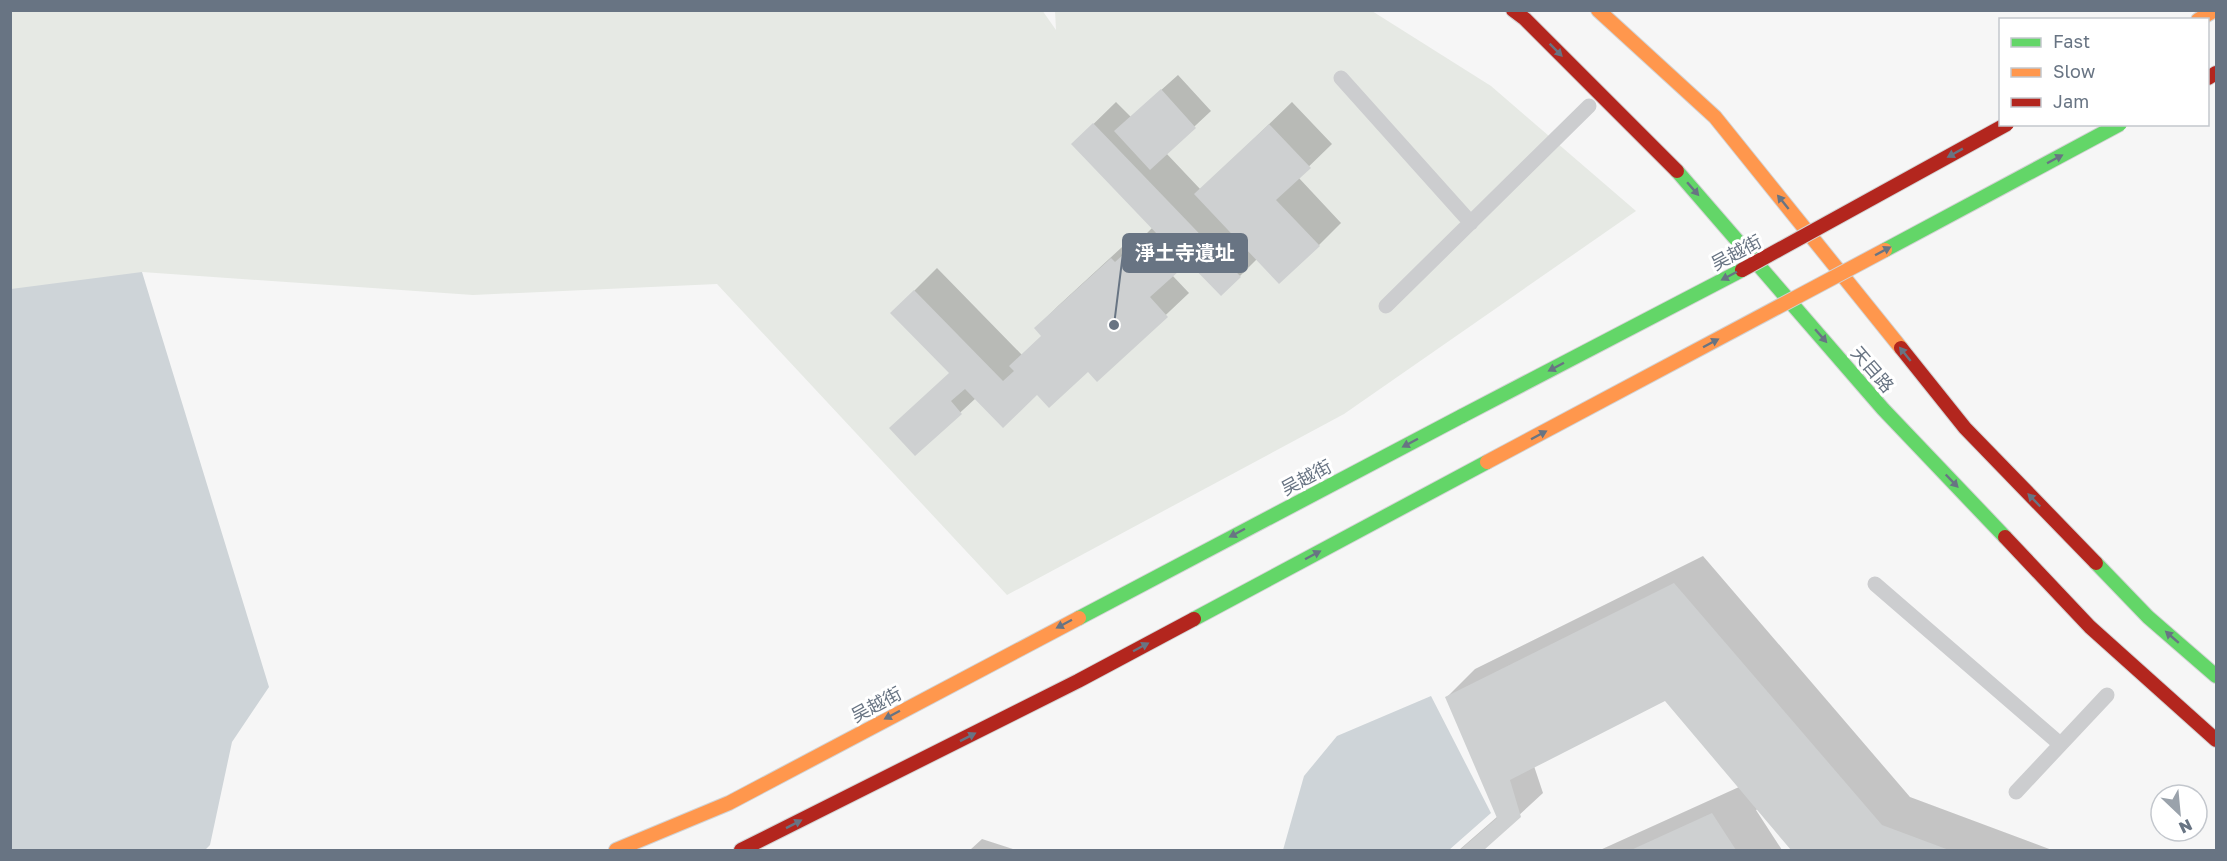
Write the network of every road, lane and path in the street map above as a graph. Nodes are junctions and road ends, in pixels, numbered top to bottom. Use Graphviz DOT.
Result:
graph roads {
  1 [pos="1513,10"];
  2 [pos="1598,10"];
  3 [pos="2215,10"];
  4 [pos="2202,18"];
  5 [pos="1341,78"];
  6 [pos="1588,106"];
  7 [pos="2003,126"];
  8 [pos="2116,126"];
  9 [pos="1471,223"];
  10 [pos="1386,306"];
  11 [pos="1875,584"];
  12 [pos="2217,675"];
  13 [pos="2107,695"];
  14 [pos="2217,740"];
  15 [pos="2060,744"];
  16 [pos="2016,792"];
  17 [pos="616,850"];
  18 [pos="741,850"];
  1 -- 14 [label="main road, 天目路, one-way"];
  12 -- 2 [label="main road, 天目路, one-way"];
  3 -- 4 [label="main road"];
  5 -- 9 [label="lane"];
  6 -- 9 [label="lane"];
  7 -- 17 [label="main road, 吴越街, one-way, bridge"];
  18 -- 8 [label="main road, one-way, bridge"];
  9 -- 10 [label="lane"];
  11 -- 15 [label="lane"];
  13 -- 15 [label="lane"];
  15 -- 16 [label="lane"];
}
